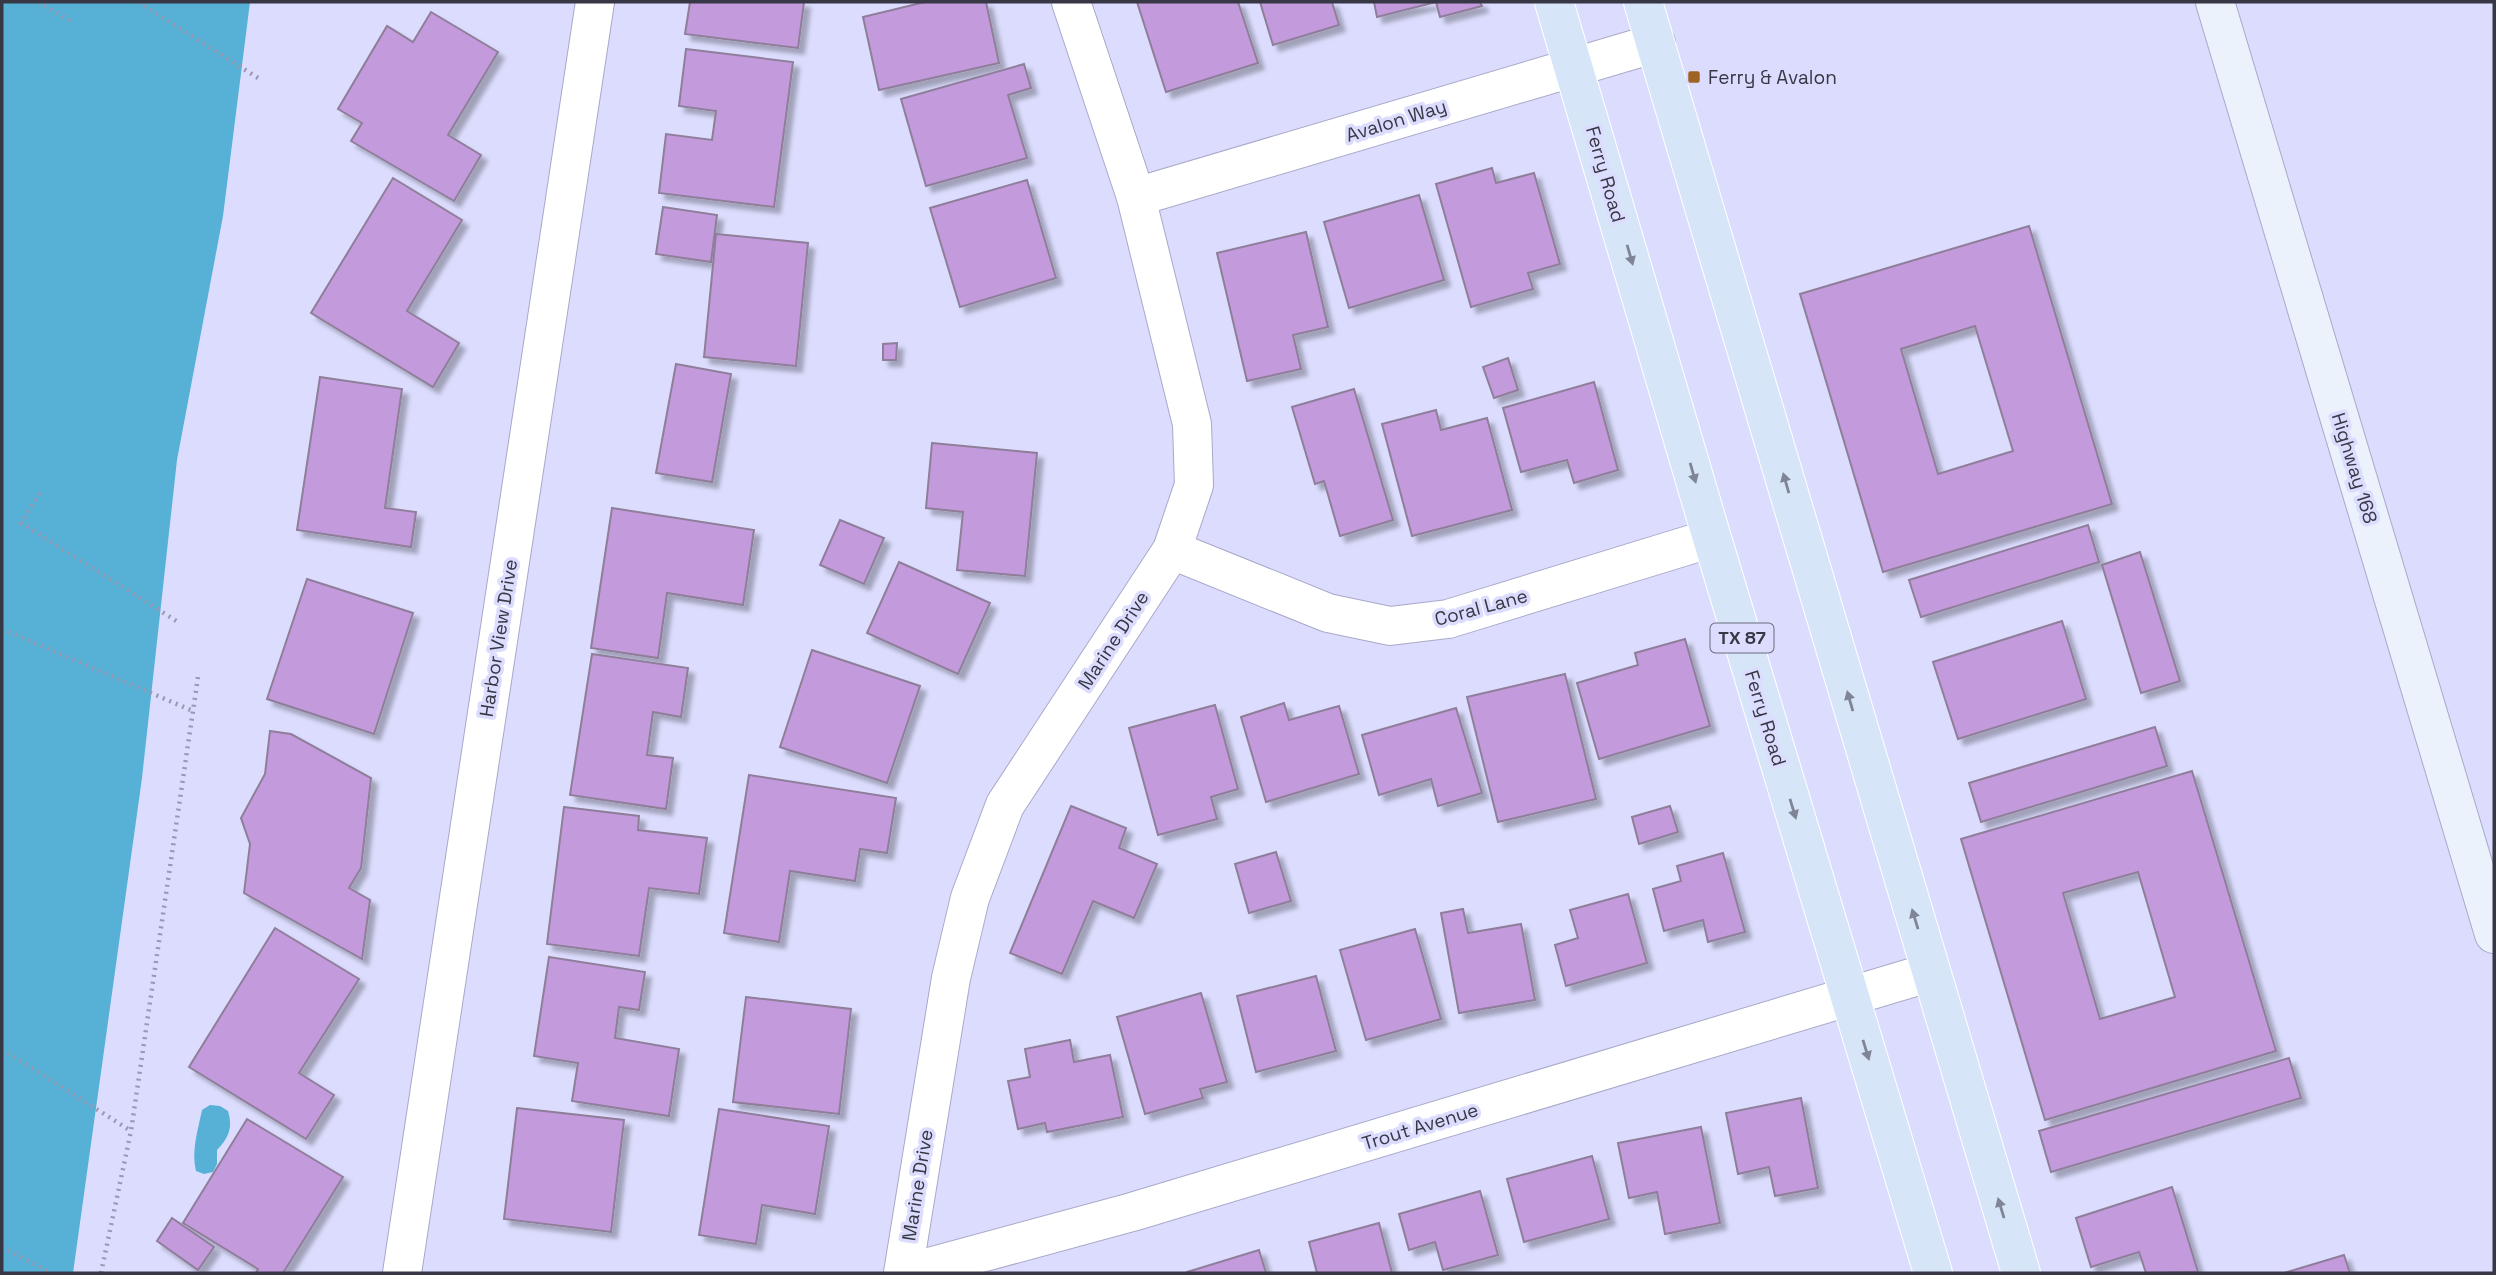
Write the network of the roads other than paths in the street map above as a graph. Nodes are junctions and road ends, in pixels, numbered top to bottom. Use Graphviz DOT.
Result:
graph roads {
  1 [pos="595,2"];
  2 [pos="1071,2"];
  3 [pos="1554,2"];
  4 [pos="1643,2"];
  5 [pos="2215,2"];
  6 [pos="1656,43"];
  7 [pos="1575,67"];
  8 [pos="1136,197"];
  9 [pos="1712,538"];
  10 [pos="1172,550"];
  11 [pos="2494,934"];
  12 [pos="1931,972"];
  13 [pos="1850,997"];
  14 [pos="402,1273"];
  15 [pos="905,1273"];
  16 [pos="1933,1273"];
  17 [pos="2021,1273"];
  1 -- 14 [label="street, Harbor View Drive"];
  2 -- 8 [label="street, Marine Drive"];
  3 -- 7 [label="main road, Ferry Road / TX 87"];
  4 -- 6 [label="main road"];
  5 -- 11 [label="street, Highway 168"];
  6 -- 7 [label="street, Avalon Way"];
  12 -- 6 [label="main road, one-way"];
  7 -- 8 [label="street, Avalon Way"];
  7 -- 9 [label="main road, Ferry Road / TX 87, one-way"];
  8 -- 10 [label="street, Marine Drive"];
  9 -- 10 [label="street, Coral Lane"];
  9 -- 13 [label="main road, Ferry Road / TX 87, one-way"];
  10 -- 15 [label="street, Marine Drive"];
  12 -- 13 [label="street, Trout Avenue"];
  17 -- 12 [label="main road, one-way"];
  13 -- 15 [label="street, Trout Avenue"];
  13 -- 16 [label="main road, Ferry Road / TX 87, one-way"];
}
